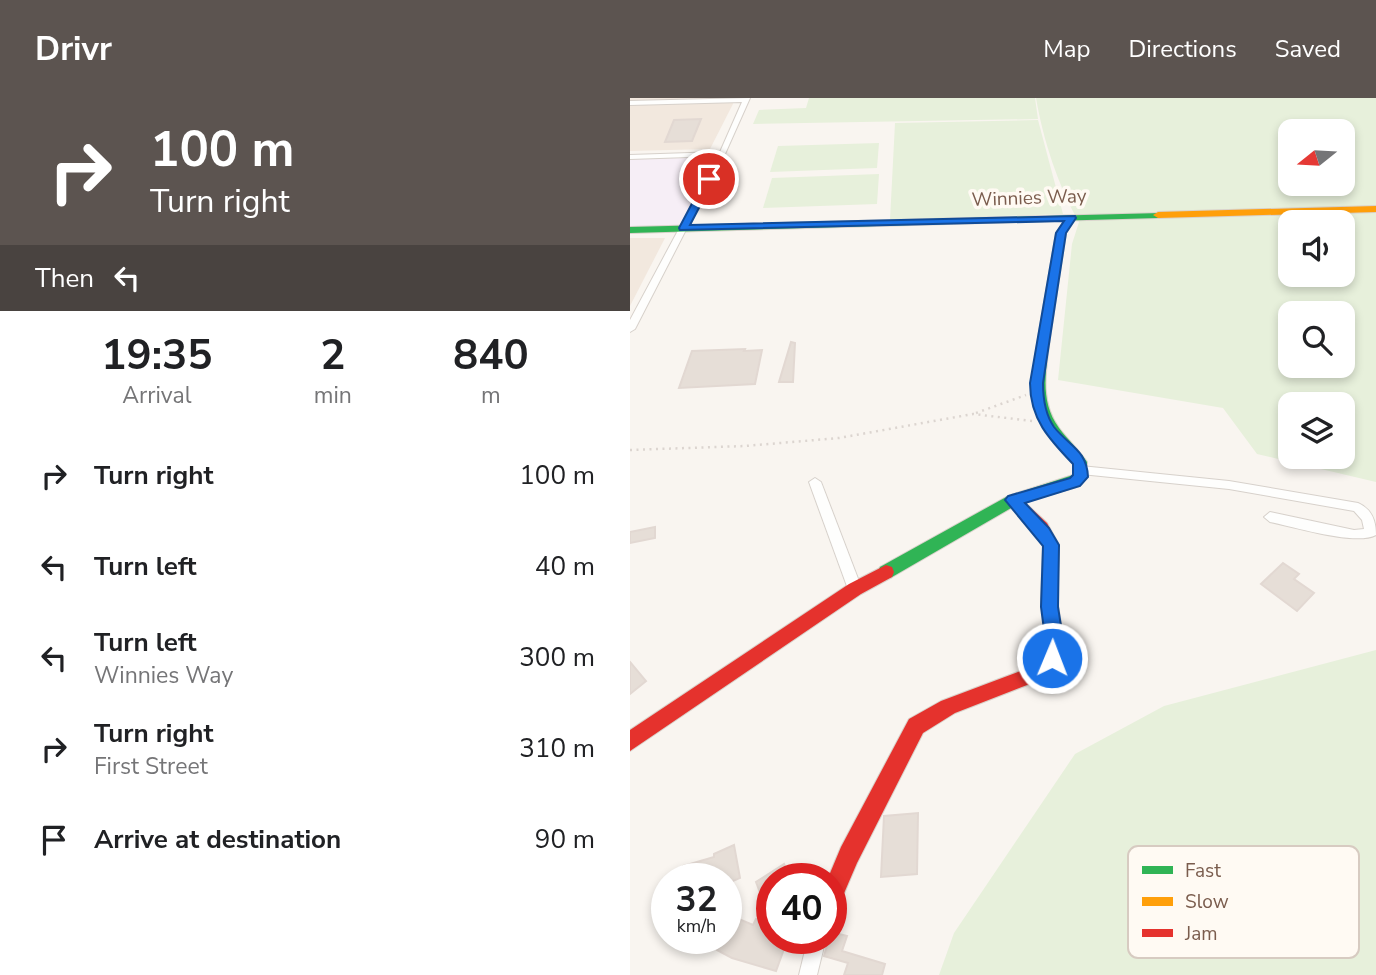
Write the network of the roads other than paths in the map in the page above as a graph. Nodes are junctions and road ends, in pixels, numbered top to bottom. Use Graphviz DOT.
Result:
graph roads {
  1 [pos="747,99"];
  2 [pos="630,103"];
  3 [pos="722,154"];
  4 [pos="630,157"];
  5 [pos="1376,209"];
  6 [pos="1072,218"];
  7 [pos="684,228"];
  8 [pos="630,230"];
  9 [pos="631,327"];
  10 [pos="1081,470"];
  11 [pos="815,482"];
  12 [pos="1013,500"];
  13 [pos="1270,517"];
  14 [pos="855,589"];
  15 [pos="630,741"];
  16 [pos="846,863"];
  17 [pos="813,954"];
  18 [pos="808,975"];
  1 -- 2 [label="street"];
  1 -- 3 [label="street"];
  3 -- 4 [label="street"];
  3 -- 7 [label="street"];
  5 -- 6 [label="street, Winnies Way"];
  6 -- 7 [label="street, Winnies Way"];
  6 -- 10 [label="street"];
  7 -- 8 [label="street, Winnies Way"];
  7 -- 9 [label="street"];
  10 -- 12 [label="street"];
  10 -- 13 [label="street"];
  11 -- 14 [label="street"];
  12 -- 14 [label="street"];
  12 -- 16 [label="street"];
  14 -- 15 [label="street"];
  17 -- 18 [label="street"];
}
